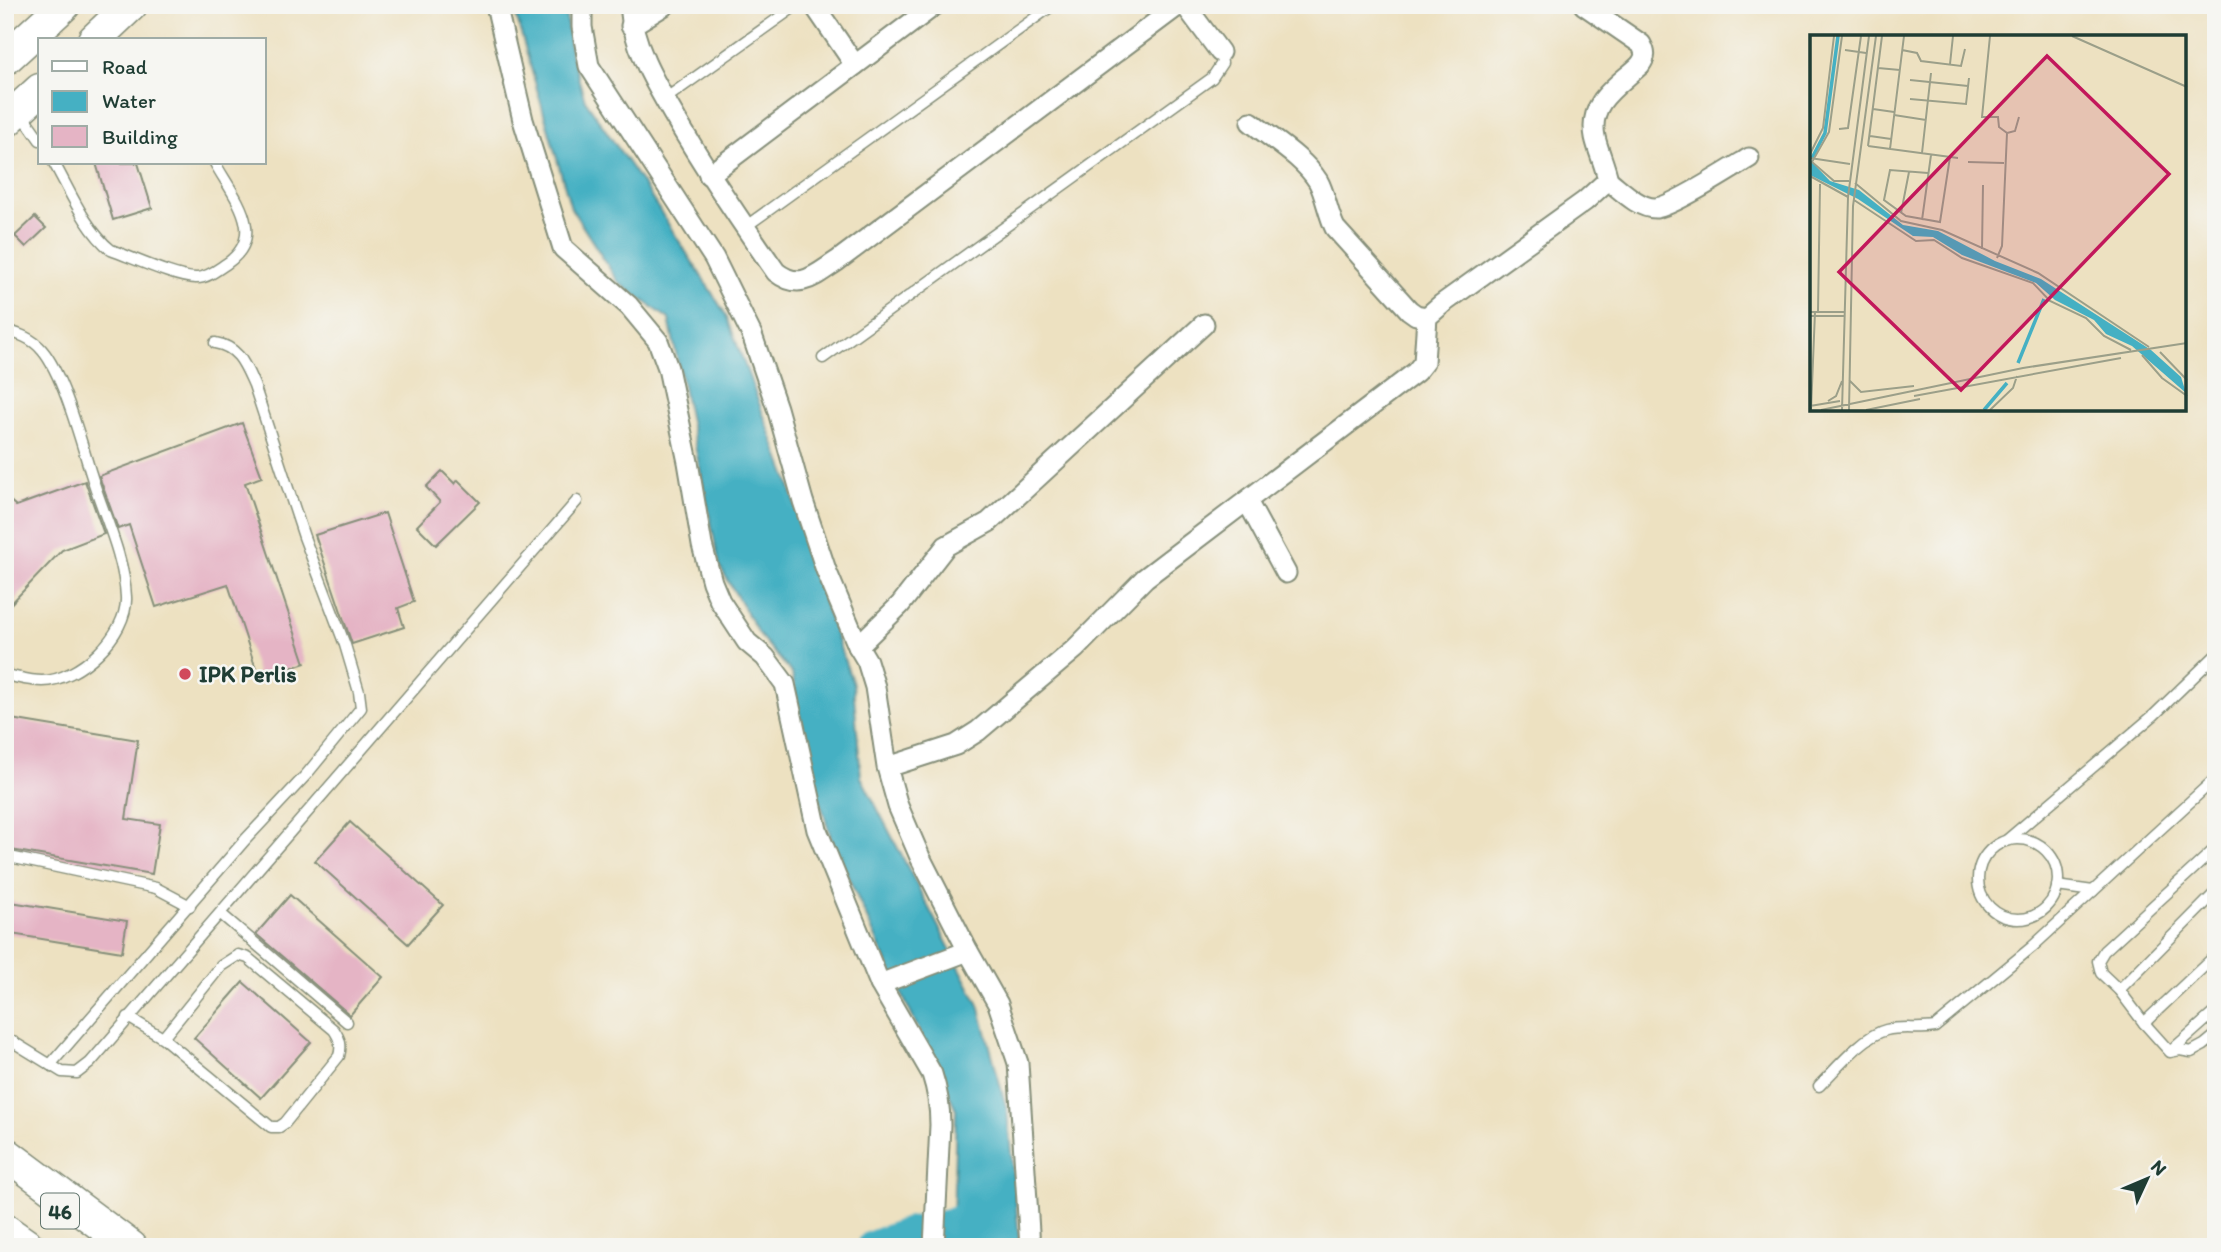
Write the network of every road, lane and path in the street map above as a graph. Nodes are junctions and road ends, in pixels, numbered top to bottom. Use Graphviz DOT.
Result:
graph roads {
  1 [pos="64,5"];
  2 [pos="131,5"];
  3 [pos="496,5"];
  4 [pos="582,5"];
  5 [pos="629,5"];
  6 [pos="665,5"];
  7 [pos="797,5"];
  8 [pos="814,5"];
  9 [pos="935,5"];
  10 [pos="1054,5"];
  11 [pos="1179,5"];
  12 [pos="1185,5"];
  13 [pos="1584,5"];
  14 [pos="631,26"];
  15 [pos="95,38"];
  16 [pos="1220,52"];
  17 [pos="5,59"];
  18 [pos="855,65"];
  19 [pos="665,99"];
  20 [pos="22,107"];
  21 [pos="1251,122"];
  22 [pos="38,136"];
  23 [pos="1749,158"];
  24 [pos="55,164"];
  25 [pos="216,164"];
  26 [pos="709,175"];
  27 [pos="1608,180"];
  28 [pos="745,227"];
  29 [pos="1427,317"];
  30 [pos="1204,324"];
  31 [pos="5,330"];
  32 [pos="215,343"];
  33 [pos="822,358"];
  34 [pos="577,500"];
  35 [pos="1247,501"];
  36 [pos="1286,573"];
  37 [pos="858,646"];
  38 [pos="2216,655"];
  39 [pos="5,675"];
  40 [pos="888,767"];
  41 [pos="2216,778"];
  42 [pos="2007,840"];
  43 [pos="2216,848"];
  44 [pos="5,856"];
  45 [pos="2057,886"];
  46 [pos="2093,891"];
  47 [pos="2216,892"];
  48 [pos="190,906"];
  49 [pos="221,914"];
  50 [pos="961,953"];
  51 [pos="2216,955"];
  52 [pos="886,982"];
  53 [pos="2119,990"];
  54 [pos="2216,1011"];
  55 [pos="128,1017"];
  56 [pos="347,1022"];
  57 [pos="2144,1023"];
  58 [pos="2216,1035"];
  59 [pos="5,1037"];
  60 [pos="163,1038"];
  61 [pos="2170,1052"];
  62 [pos="50,1065"];
  63 [pos="1819,1086"];
  64 [pos="5,1153"];
  65 [pos="5,1174"];
  66 [pos="5,1230"];
  67 [pos="29,1247"];
  68 [pos="114,1247"];
  69 [pos="131,1247"];
  70 [pos="934,1247"];
  71 [pos="1030,1247"];
  1 -- 17 [label="main road"];
  2 -- 15 [label="main road"];
  3 -- 52 [label="street"];
  4 -- 37 [label="street"];
  5 -- 14 [label="street"];
  6 -- 14 [label="street"];
  7 -- 19 [label="lane"];
  8 -- 18 [label="street"];
  9 -- 18 [label="street"];
  10 -- 28 [label="lane"];
  11 -- 28 [label="street"];
  12 -- 16 [label="street"];
  13 -- 27 [label="street"];
  14 -- 19 [label="street"];
  16 -- 33 [label="lane"];
  18 -- 26 [label="street"];
  19 -- 26 [label="street"];
  20 -- 22 [label="lane"];
  21 -- 29 [label="street"];
  23 -- 27 [label="street"];
  24 -- 25 [label="lane"];
  26 -- 28 [label="street"];
  27 -- 29 [label="street"];
  29 -- 35 [label="street"];
  30 -- 37 [label="street"];
  31 -- 39 [label="lane"];
  32 -- 48 [label="lane"];
  34 -- 49 [label="lane"];
  35 -- 36 [label="street"];
  35 -- 40 [label="street"];
  37 -- 40 [label="street"];
  38 -- 42 [label="lane"];
  40 -- 50 [label="street"];
  41 -- 46 [label="lane"];
  42 -- 45 [label="lane"];
  42 -- 45 [label="lane"];
  43 -- 53 [label="lane"];
  44 -- 48 [label="lane"];
  45 -- 46 [label="lane"];
  46 -- 63 [label="lane"];
  47 -- 53 [label="lane"];
  48 -- 62 [label="lane"];
  49 -- 55 [label="lane"];
  49 -- 56 [label="lane"];
  50 -- 52 [label="street"];
  50 -- 71 [label="street"];
  51 -- 57 [label="lane"];
  52 -- 70 [label="street"];
  53 -- 57 [label="lane"];
  54 -- 61 [label="lane"];
  55 -- 60 [label="lane"];
  55 -- 62 [label="lane"];
  57 -- 61 [label="lane"];
  58 -- 61 [label="lane"];
  59 -- 62 [label="lane"];
  60 -- 60 [label="lane"];
  64 -- 69 [label="main road"];
  65 -- 68 [label="main road, 46"];
  66 -- 67 [label="main road, 46"];
}
